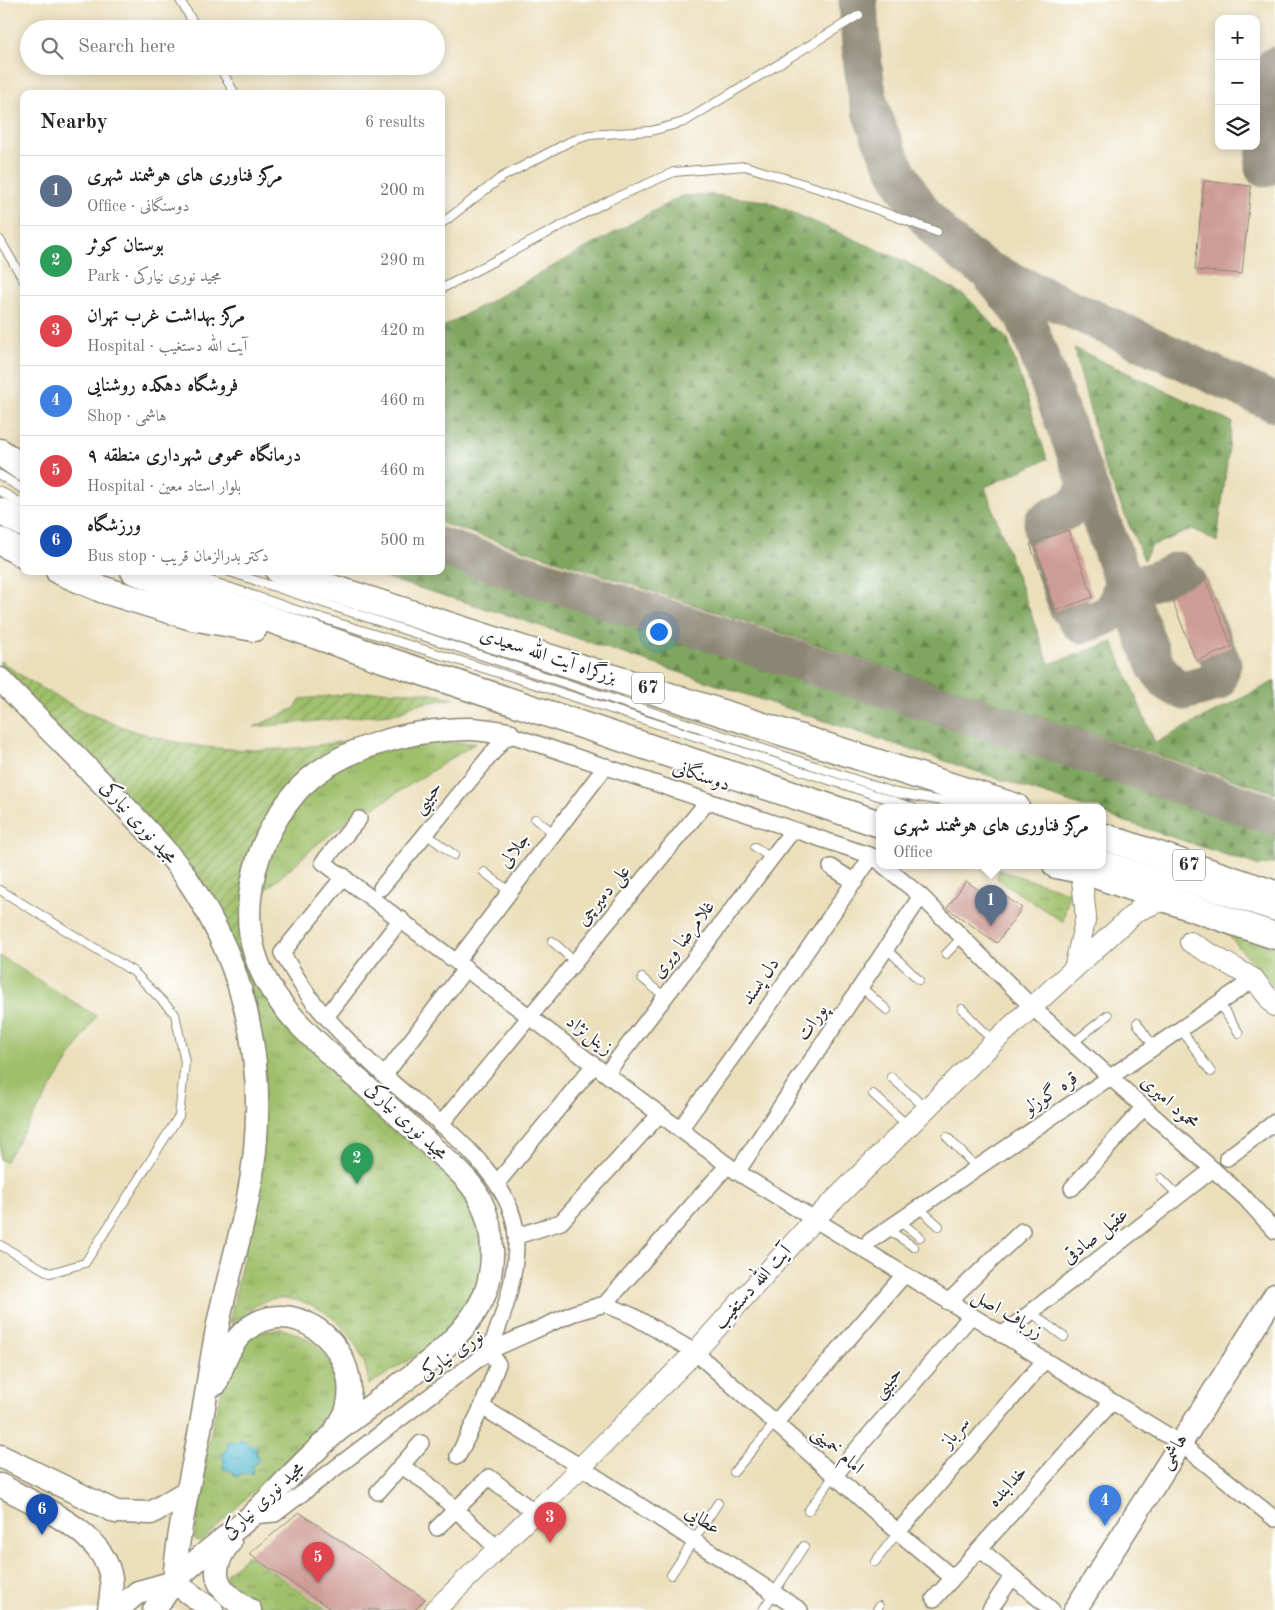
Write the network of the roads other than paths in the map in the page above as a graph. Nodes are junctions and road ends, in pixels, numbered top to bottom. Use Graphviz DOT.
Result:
graph roads {
  1 [pos="180,0"];
  2 [pos="859,15"];
  3 [pos="192,20"];
  4 [pos="224,75"];
  5 [pos="234,90"];
  6 [pos="445,221"];
  7 [pos="937,232"];
  8 [pos="0,240"];
  9 [pos="20,274"];
  10 [pos="445,287"];
  11 [pos="0,452"];
  12 [pos="20,465"];
  13 [pos="0,475"];
  14 [pos="20,488"];
  15 [pos="0,491"];
  16 [pos="20,503"];
  17 [pos="0,511"];
  18 [pos="20,522"];
  19 [pos="0,542"];
  20 [pos="20,553"];
  21 [pos="68,575"];
  22 [pos="145,575"];
  23 [pos="193,575"];
  24 [pos="239,575"];
  25 [pos="291,575"];
  26 [pos="336,643"];
  27 [pos="0,679"];
  28 [pos="508,734"];
  29 [pos="606,766"];
  30 [pos="708,801"];
  31 [pos="903,804"];
  32 [pos="959,804"];
  33 [pos="1007,804"];
  34 [pos="359,819"];
  35 [pos="535,819"];
  36 [pos="876,823"];
  37 [pos="792,830"];
  38 [pos="426,833"];
  39 [pos="554,833"];
  40 [pos="1106,837"];
  41 [pos="755,847"];
  42 [pos="454,855"];
  43 [pos="1106,855"];
  44 [pos="771,858"];
  45 [pos="876,860"];
  46 [pos="876,863"];
  47 [pos="831,867"];
  48 [pos="888,869"];
  49 [pos="1080,869"];
  50 [pos="1088,869"];
  51 [pos="1091,869"];
  52 [pos="484,872"];
  53 [pos="344,876"];
  54 [pos="855,882"];
  55 [pos="381,888"];
  56 [pos="0,890"];
  57 [pos="510,892"];
  58 [pos="1275,894"];
  59 [pos="921,896"];
  60 [pos="1171,900"];
  61 [pos="1275,910"];
  62 [pos="1275,917"];
  63 [pos="401,919"];
  64 [pos="1275,936"];
  65 [pos="961,938"];
  66 [pos="552,941"];
  67 [pos="1190,942"];
  68 [pos="886,948"];
  69 [pos="946,954"];
  70 [pos="576,962"];
  71 [pos="461,965"];
  72 [pos="1074,969"];
  73 [pos="642,978"];
  74 [pos="1254,979"];
  75 [pos="919,980"];
  76 [pos="861,987"];
  77 [pos="665,997"];
  78 [pos="1219,1003"];
  79 [pos="1275,1006"];
  80 [pos="962,1008"];
  81 [pos="1034,1008"];
  82 [pos="887,1010"];
  83 [pos="1108,1015"];
  84 [pos="530,1016"];
  85 [pos="326,1017"];
  86 [pos="1137,1023"];
  87 [pos="1181,1029"];
  88 [pos="1239,1033"];
  89 [pos="994,1042"];
  90 [pos="1073,1043"];
  91 [pos="1154,1047"];
  92 [pos="594,1065"];
  93 [pos="1211,1072"];
  94 [pos="606,1074"];
  95 [pos="384,1076"];
  96 [pos="891,1077"];
  97 [pos="1110,1077"];
  98 [pos="874,1094"];
  99 [pos="1144,1107"];
  100 [pos="927,1109"];
  101 [pos="660,1114"];
  102 [pos="1275,1122"];
  103 [pos="440,1125"];
  104 [pos="909,1127"];
  105 [pos="680,1129"];
  106 [pos="947,1137"];
  107 [pos="1228,1158"];
  108 [pos="977,1168"];
  109 [pos="732,1169"];
  110 [pos="1213,1169"];
  111 [pos="1161,1178"];
  112 [pos="497,1183"];
  113 [pos="1072,1188"];
  114 [pos="1179,1196"];
  115 [pos="919,1208"];
  116 [pos="814,1220"];
  117 [pos="893,1225"];
  118 [pos="939,1226"];
  119 [pos="1022,1231"];
  120 [pos="1275,1231"];
  121 [pos="516,1236"];
  122 [pos="920,1237"];
  123 [pos="870,1241"];
  124 [pos="0,1245"];
  125 [pos="914,1247"];
  126 [pos="904,1275"];
  127 [pos="1275,1296"];
  128 [pos="948,1302"];
  129 [pos="605,1304"];
  130 [pos="1032,1313"];
  131 [pos="972,1316"];
  132 [pos="1002,1335"];
  133 [pos="1064,1336"];
  134 [pos="489,1351"];
  135 [pos="695,1352"];
  136 [pos="1044,1360"];
  137 [pos="1112,1402"];
  138 [pos="482,1407"];
  139 [pos="202,1420"];
  140 [pos="776,1422"];
  141 [pos="333,1434"];
  142 [pos="421,1443"];
  143 [pos="1180,1443"];
  144 [pos="0,1456"];
  145 [pos="458,1456"];
  146 [pos="402,1466"];
  147 [pos="582,1468"];
  148 [pos="734,1472"];
  149 [pos="834,1476"];
  150 [pos="0,1485"];
  151 [pos="186,1492"];
  152 [pos="378,1492"];
  153 [pos="81,1496"];
  154 [pos="718,1503"];
  155 [pos="454,1510"];
  156 [pos="808,1511"];
  157 [pos="1273,1512"];
  158 [pos="535,1513"];
  159 [pos="251,1516"];
  160 [pos="67,1522"];
  161 [pos="436,1528"];
  162 [pos="898,1532"];
  163 [pos="695,1541"];
  164 [pos="804,1546"];
  165 [pos="498,1549"];
  166 [pos="980,1549"];
  167 [pos="875,1562"];
  168 [pos="671,1576"];
  169 [pos="1012,1577"];
  170 [pos="954,1578"];
  171 [pos="174,1582"];
  172 [pos="773,1593"];
  173 [pos="934,1599"];
  174 [pos="109,1610"];
  175 [pos="117,1610"];
  176 [pos="154,1610"];
  177 [pos="212,1610"];
  178 [pos="250,1610"];
  179 [pos="435,1610"];
  180 [pos="763,1610"];
  181 [pos="800,1610"];
  182 [pos="990,1610"];
  183 [pos="1052,1610"];
  184 [pos="1075,1610"];
  1 -- 3 [label="lane"];
  2 -- 6 [label="lane"];
  4 -- 5 [label="lane"];
  7 -- 10 [label="lane"];
  8 -- 9 [label="lane"];
  11 -- 12 [label="highway"];
  13 -- 14 [label="lane"];
  15 -- 16 [label="lane"];
  17 -- 18 [label="highway"];
  19 -- 20 [label="highway"];
  21 -- 26 [label="highway"];
  22 -- 26 [label="highway"];
  23 -- 31 [label="lane"];
  24 -- 32 [label="lane"];
  25 -- 33 [label="highway, بزرگراه آیت الله سعیدی / 67"];
  26 -- 36 [label="highway"];
  27 -- 139 [label="main road, مجید نوری نیارکی"];
  28 -- 29 [label="street, دوسنگانی"];
  28 -- 38 [label="street, حبیبی"];
  28 -- 141 [label="main road, مجید نوری نیارکی"];
  29 -- 30 [label="street, دوسنگانی"];
  29 -- 39 [label="street, جلالی"];
  30 -- 37 [label="street, دوسنگانی"];
  30 -- 70 [label="street, علی دمیرچی"];
  34 -- 53 [label="street, زینل‌نژاد"];
  35 -- 39 [label="lane"];
  37 -- 44 [label="street, غلامرضا ویری"];
  37 -- 45 [label="street, دوسنگانی"];
  38 -- 42 [label="lane"];
  38 -- 55 [label="street, حبیبی"];
  39 -- 57 [label="street, جلالی"];
  40 -- 58 [label="highway, 67"];
  41 -- 44 [label="lane"];
  43 -- 61 [label="lane"];
  44 -- 77 [label="street, غلامرضا ویری"];
  46 -- 54 [label="street, دل پسند"];
  47 -- 54 [label="street"];
  48 -- 59 [label="street, دوسنگانی"];
  49 -- 72 [label="street"];
  50 -- 60 [label="highway, 67"];
  51 -- 62 [label="lane"];
  52 -- 57 [label="lane"];
  53 -- 63 [label="street, زینل‌نژاد"];
  53 -- 85 [label="street"];
  54 -- 105 [label="street, دل پسند"];
  56 -- 124 [label="lane"];
  57 -- 71 [label="street, جلالی"];
  59 -- 65 [label="street, دوسنگانی"];
  59 -- 68 [label="street, پورات"];
  60 -- 64 [label="highway, 67"];
  60 -- 72 [label="street, آیت الله دستغیب"];
  63 -- 71 [label="street, زینل‌نژاد"];
  63 -- 85 [label="street"];
  65 -- 69 [label="lane"];
  65 -- 81 [label="street, دوسنگانی"];
  66 -- 70 [label="lane"];
  67 -- 74 [label="street"];
  68 -- 75 [label="lane"];
  68 -- 76 [label="street, پورات"];
  70 -- 84 [label="street, علی دمیرچی"];
  71 -- 84 [label="street, زینل‌نژاد"];
  71 -- 95 [label="street, جلالی"];
  72 -- 81 [label="street, آیت الله دستغیب"];
  73 -- 77 [label="lane"];
  74 -- 78 [label="street, قره گوزلو"];
  74 -- 79 [label="street"];
  76 -- 82 [label="lane"];
  76 -- 109 [label="street, پورات"];
  77 -- 94 [label="street, غلامرضا ویری"];
  78 -- 87 [label="street, قره گوزلو"];
  78 -- 88 [label="lane"];
  80 -- 89 [label="lane"];
  81 -- 89 [label="street, آیت الله دستغیب"];
  81 -- 90 [label="street, محمود امیری"];
  83 -- 90 [label="lane"];
  84 -- 92 [label="street, زینل‌نژاد"];
  84 -- 103 [label="street, علی دمیرچی"];
  85 -- 95 [label="street"];
  86 -- 91 [label="lane"];
  87 -- 91 [label="street, قره گوزلو"];
  87 -- 93 [label="lane"];
  89 -- 100 [label="street, آیت الله دستغیب"];
  90 -- 97 [label="street, محمود امیری"];
  91 -- 97 [label="street, قره گوزلو"];
  92 -- 94 [label="street, زینل‌نژاد"];
  92 -- 112 [label="street"];
  94 -- 101 [label="street, زینل‌نژاد"];
  95 -- 103 [label="street"];
  96 -- 100 [label="lane"];
  97 -- 99 [label="street, محمود امیری"];
  97 -- 108 [label="street, قره گوزلو"];
  98 -- 104 [label="lane"];
  99 -- 110 [label="street, محمود امیری"];
  99 -- 113 [label="street"];
  100 -- 104 [label="street, آیت الله دستغیب"];
  101 -- 105 [label="street, زینل‌نژاد"];
  101 -- 121 [label="street"];
  102 -- 107 [label="street"];
  103 -- 112 [label="street"];
  104 -- 116 [label="street, آیت الله دستغیب"];
  105 -- 109 [label="street, زینل‌نژاد"];
  106 -- 108 [label="lane"];
  108 -- 115 [label="street, قره گوزلو"];
  109 -- 116 [label="street, زینل‌نژاد"];
  109 -- 129 [label="street, پورات"];
  110 -- 114 [label="street, عقیل صادقی"];
  110 -- 120 [label="street, محمود امیری"];
  111 -- 114 [label="lane"];
  112 -- 121 [label="street"];
  114 -- 130 [label="street, عقیل صادقی"];
  115 -- 117 [label="street, قره گوزلو"];
  115 -- 118 [label="lane"];
  116 -- 126 [label="street, زرباف اصل"];
  116 -- 135 [label="street, آیت الله دستغیب"];
  117 -- 122 [label="lane"];
  117 -- 123 [label="street, قره گوزلو"];
  117 -- 125 [label="lane"];
  119 -- 128 [label="street"];
  121 -- 134 [label="street"];
  126 -- 128 [label="street, زرباف اصل"];
  126 -- 140 [label="street"];
  127 -- 143 [label="main road, هاشمی"];
  128 -- 131 [label="street, زرباف اصل"];
  129 -- 134 [label="street, نوری نیارکی"];
  129 -- 135 [label="street"];
  130 -- 132 [label="street, عقیل صادقی"];
  130 -- 133 [label="lane"];
  131 -- 132 [label="street, زرباف اصل"];
  131 -- 149 [label="street, حبیبی"];
  132 -- 136 [label="street, زرباف اصل"];
  134 -- 138 [label="street"];
  134 -- 159 [label="street, نوری نیارکی"];
  135 -- 140 [label="street, امام خمینی"];
  135 -- 147 [label="street, آیت الله دستغیب"];
  136 -- 137 [label="street, زرباف اصل"];
  136 -- 162 [label="street, سرباز"];
  137 -- 143 [label="street, زرباف اصل"];
  137 -- 166 [label="street, خدابنده"];
  138 -- 145 [label="street"];
  138 -- 147 [label="street, عطایی"];
  139 -- 141 [label="main road"];
  139 -- 151 [label="main road, مجید نوری نیارکی"];
  140 -- 148 [label="lane"];
  140 -- 149 [label="street, امام خمینی"];
  141 -- 159 [label="main road, مجید نوری نیارکی"];
  142 -- 146 [label="street"];
  143 -- 157 [label="street, زرباف اصل"];
  143 -- 184 [label="main road, هاشمی"];
  144 -- 153 [label="main road"];
  146 -- 152 [label="street"];
  146 -- 155 [label="street"];
  147 -- 158 [label="street, آیت الله دستغیب"];
  147 -- 163 [label="street, عطایی"];
  149 -- 156 [label="lane"];
  149 -- 162 [label="street, امام خمینی"];
  150 -- 160 [label="main road"];
  151 -- 153 [label="main road"];
  151 -- 171 [label="main road, مجید نوری نیارکی"];
  153 -- 160 [label="main road"];
  154 -- 163 [label="lane"];
  155 -- 158 [label="street"];
  155 -- 161 [label="street"];
  155 -- 165 [label="street"];
  158 -- 165 [label="street, آیت الله دستغیب"];
  159 -- 171 [label="main road, مجید نوری نیارکی"];
  159 -- 178 [label="main road"];
  160 -- 174 [label="main road"];
  162 -- 167 [label="lane"];
  162 -- 170 [label="street, امام خمینی"];
  163 -- 168 [label="lane"];
  163 -- 172 [label="street, عطایی"];
  164 -- 172 [label="lane"];
  165 -- 179 [label="street, آیت الله دستغیب"];
  166 -- 169 [label="street"];
  166 -- 170 [label="street, خدابنده"];
  169 -- 182 [label="street"];
  169 -- 183 [label="street"];
  170 -- 173 [label="street, خدابنده"];
  171 -- 175 [label="main road, مجید نوری نیارکی"];
  171 -- 176 [label="main road, مجید نوری نیارکی"];
  171 -- 177 [label="main road"];
  172 -- 180 [label="lane"];
  172 -- 181 [label="street, عطایی"];
}
